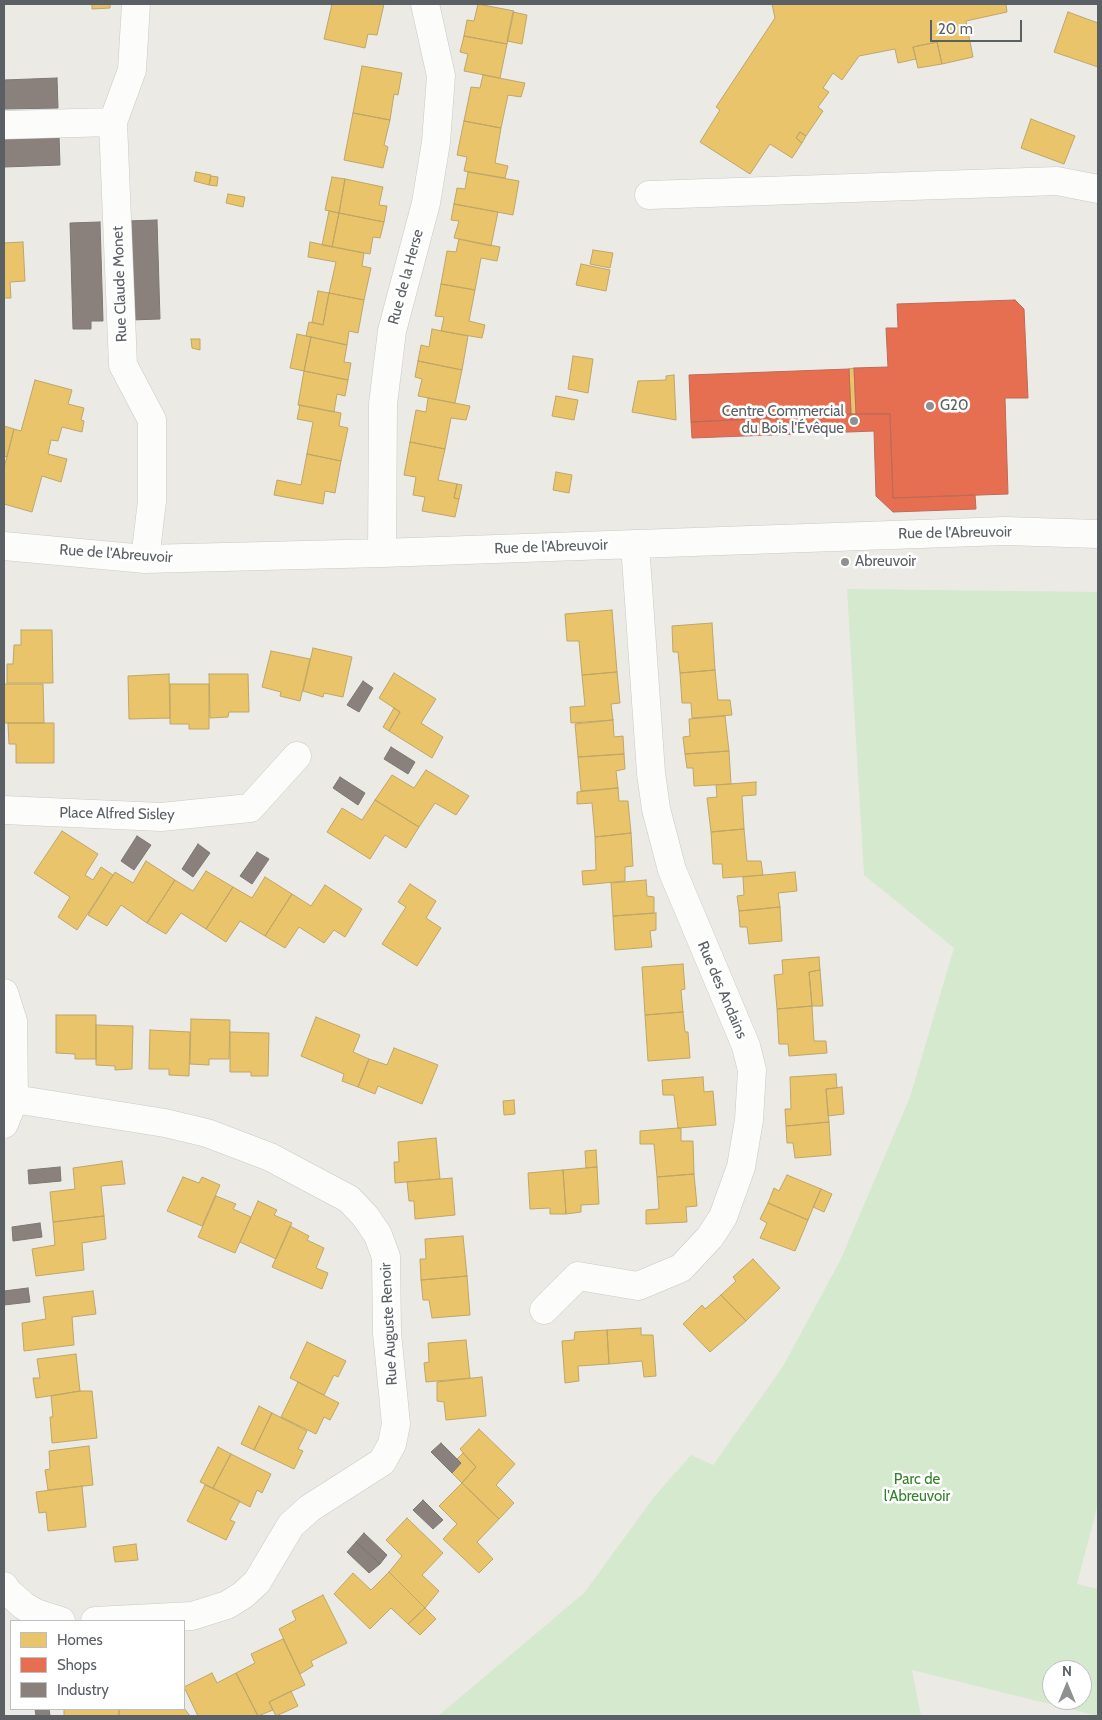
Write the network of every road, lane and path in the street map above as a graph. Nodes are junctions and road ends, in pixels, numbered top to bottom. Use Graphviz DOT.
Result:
graph roads {
  1 [pos="136,4"];
  2 [pos="425,4"];
  3 [pos="114,122"];
  4 [pos="4,125"];
  5 [pos="1098,189"];
  6 [pos="649,195"];
  7 [pos="1098,534"];
  8 [pos="635,544"];
  9 [pos="4,546"];
  10 [pos="382,553"];
  11 [pos="145,559"];
  12 [pos="297,756"];
  13 [pos="4,810"];
  14 [pos="4,993"];
  15 [pos="14,1099"];
  16 [pos="4,1124"];
  17 [pos="544,1310"];
  18 [pos="4,1586"];
  19 [pos="57,1620"];
  20 [pos="114,1620"];
  1 -- 3 [label="street, Rue Claude Monet"];
  2 -- 10 [label="street, Rue de la Herse"];
  3 -- 4 [label="street"];
  3 -- 11 [label="street, Rue Claude Monet"];
  5 -- 6 [label="street"];
  7 -- 8 [label="street, Rue de l'Abreuvoir"];
  8 -- 10 [label="street, Rue de l'Abreuvoir"];
  8 -- 17 [label="street, Rue des Andains"];
  9 -- 11 [label="street, Rue de l'Abreuvoir"];
  10 -- 11 [label="street, Rue de l'Abreuvoir"];
  12 -- 13 [label="street, Place Alfred Sisley"];
  14 -- 15 [label="street"];
  15 -- 16 [label="street"];
  15 -- 20 [label="street, Rue Auguste Renoir"];
  18 -- 19 [label="street"];
}
